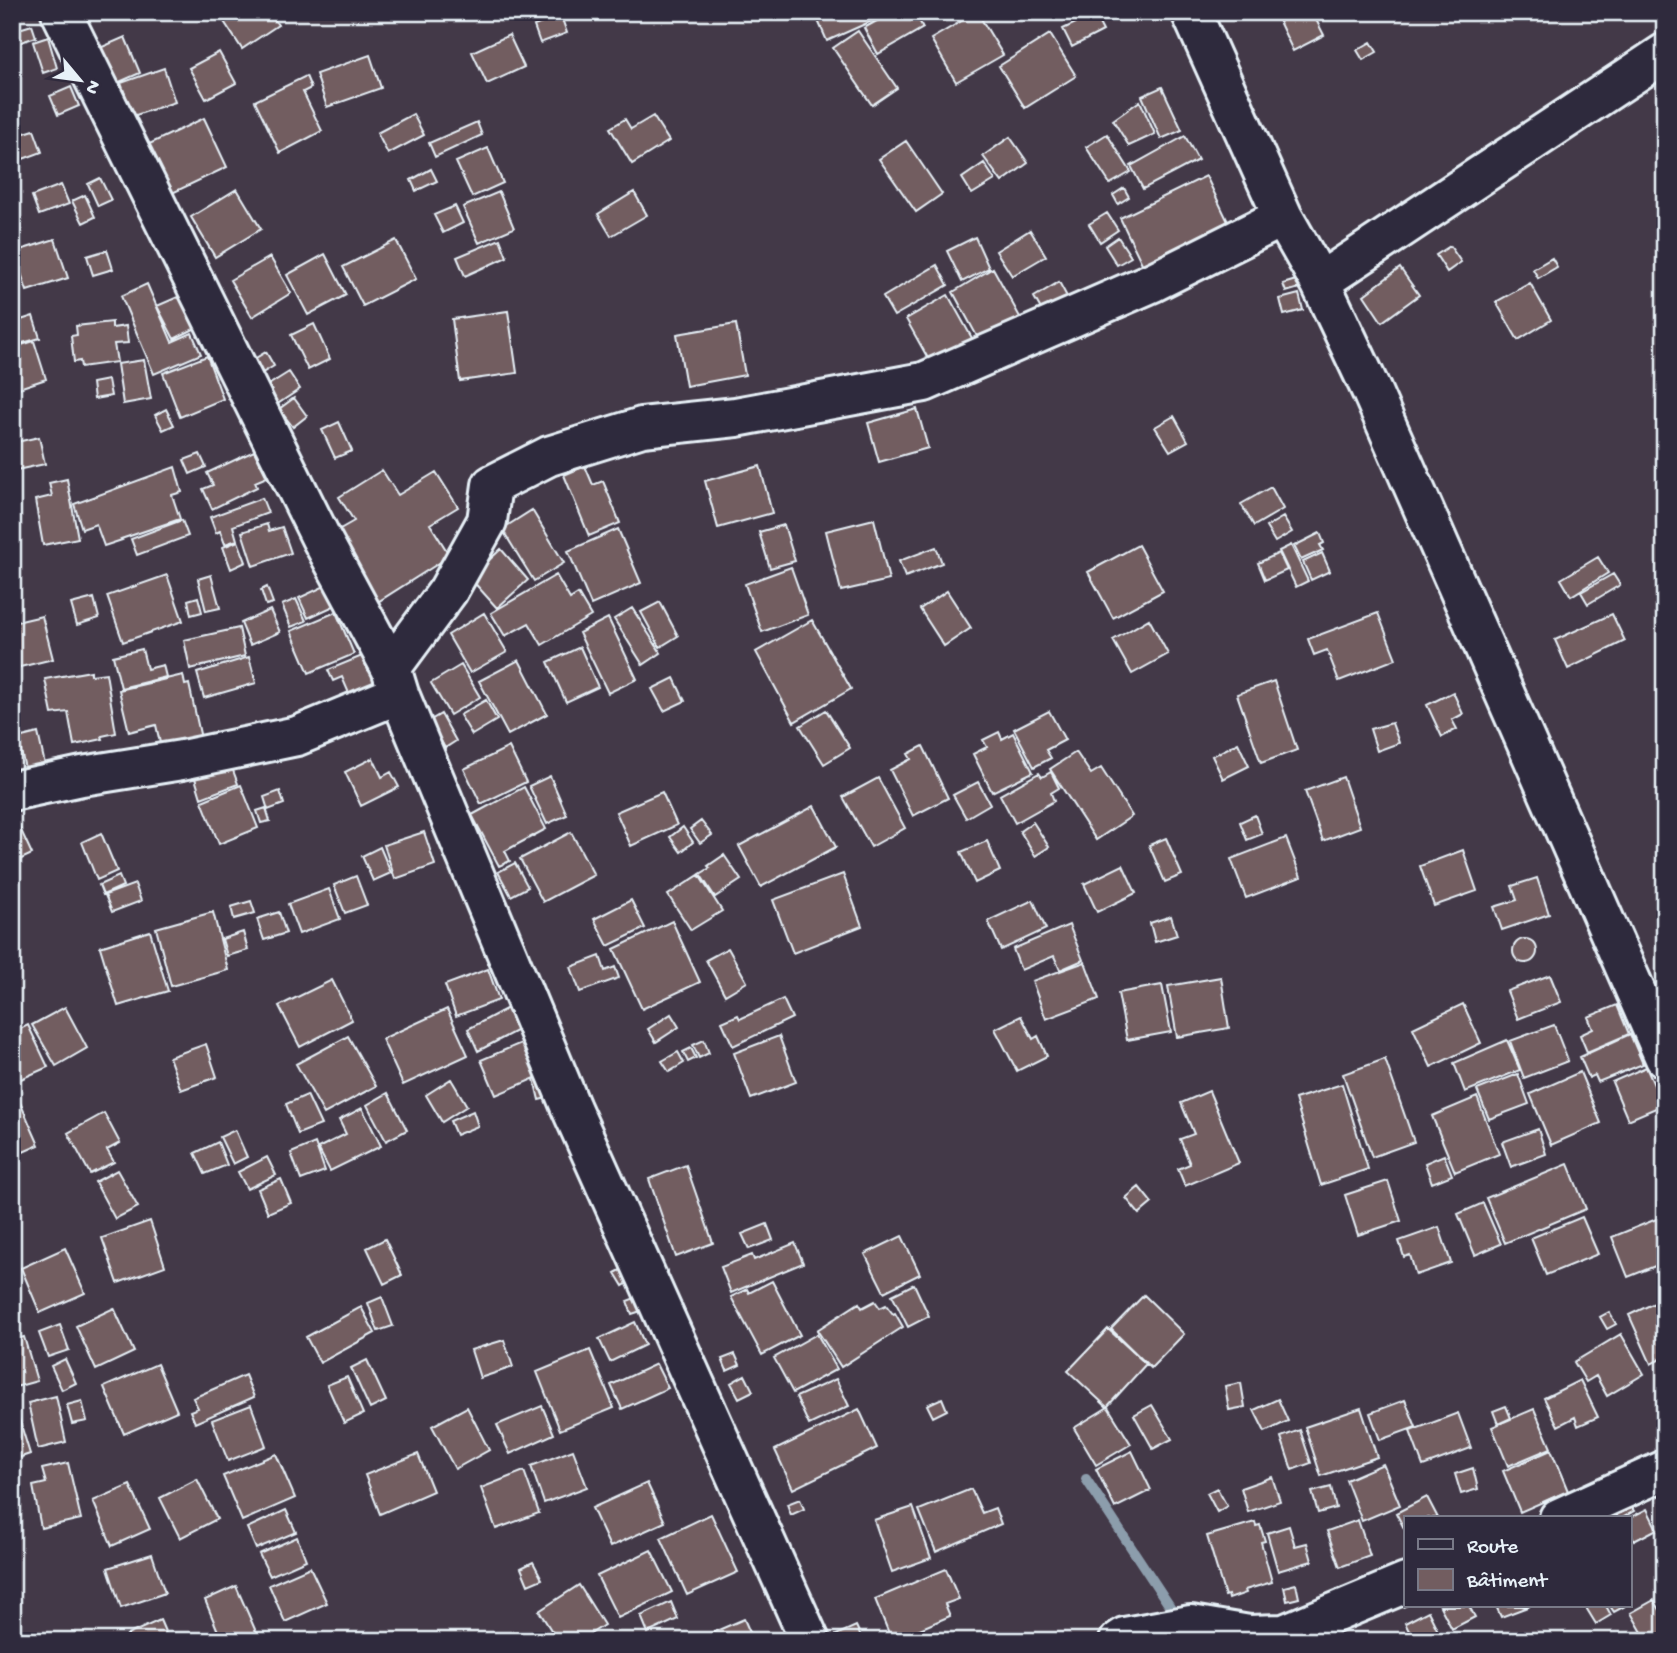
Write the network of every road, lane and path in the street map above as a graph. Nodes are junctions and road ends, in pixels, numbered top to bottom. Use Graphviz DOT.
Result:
graph roads {
  1 [pos="61,12"];
  2 [pos="1191,12"];
  3 [pos="1665,53"];
  4 [pos="1283,217"];
  5 [pos="1320,282"];
  6 [pos="395,681"];
  7 [pos="12,791"];
  8 [pos="1665,1058"];
  9 [pos="1665,1470"];
  10 [pos="1563,1516"];
  11 [pos="1404,1584"];
  12 [pos="1136,1637"];
  13 [pos="810,1641"];
  1 -- 6 [label="street"];
  2 -- 4 [label="street"];
  3 -- 5 [label="street"];
  4 -- 5 [label="street"];
  4 -- 6 [label="street"];
  5 -- 8 [label="street"];
  6 -- 7 [label="street"];
  6 -- 13 [label="street"];
  9 -- 10 [label="street"];
  11 -- 12 [label="street"];
}
